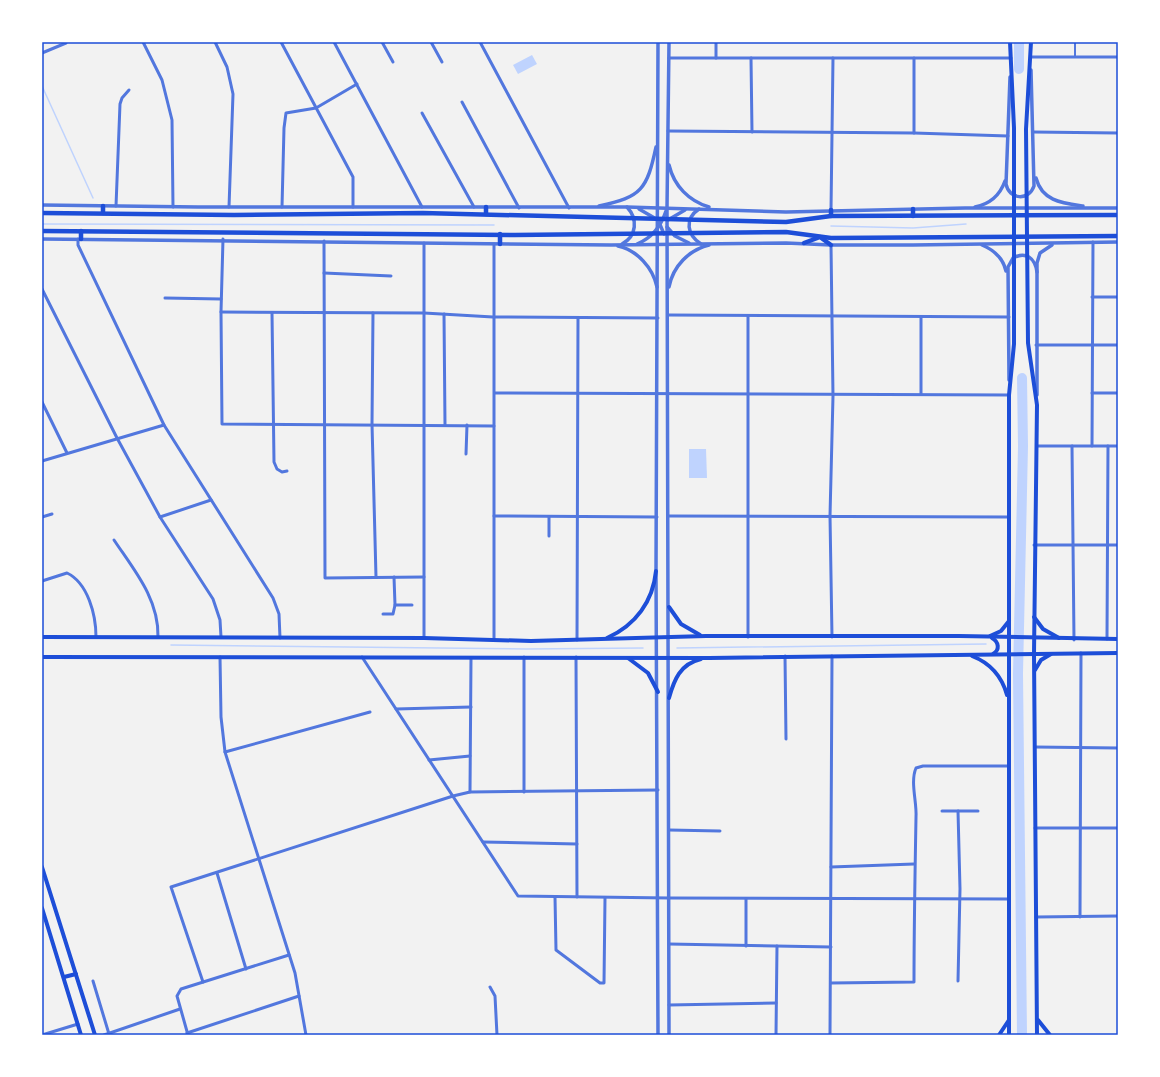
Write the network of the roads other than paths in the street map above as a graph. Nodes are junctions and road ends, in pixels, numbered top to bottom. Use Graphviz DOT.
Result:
graph roads {
  1 [pos="66,42"];
  2 [pos="143,42"];
  3 [pos="216,42"];
  4 [pos="281,42"];
  5 [pos="334,42"];
  6 [pos="382,42"];
  7 [pos="431,42"];
  8 [pos="480,42"];
  9 [pos="658,42"];
  10 [pos="669,42"];
  11 [pos="716,42"];
  12 [pos="1010,42"];
  13 [pos="1031,42"];
  14 [pos="1075,42"];
  15 [pos="42,53"];
  16 [pos="1031,57"];
  17 [pos="1076,57"];
  18 [pos="1118,57"];
  19 [pos="669,58"];
  20 [pos="716,58"];
  21 [pos="751,58"];
  22 [pos="833,58"];
  23 [pos="914,58"];
  24 [pos="1011,58"];
  25 [pos="393,62"];
  26 [pos="442,62"];
  27 [pos="357,84"];
  28 [pos="129,90"];
  29 [pos="462,102"];
  30 [pos="316,108"];
  31 [pos="422,113"];
  32 [pos="668,131"];
  33 [pos="752,132"];
  34 [pos="1033,132"];
  35 [pos="831,133"];
  36 [pos="914,133"];
  37 [pos="1118,133"];
  38 [pos="1008,136"];
  39 [pos="658,140"];
  40 [pos="667,157"];
  41 [pos="1034,173"];
  42 [pos="1006,174"];
  43 [pos="42,205"];
  44 [pos="103,206"];
  45 [pos="116,206"];
  46 [pos="172,207"];
  47 [pos="229,207"];
  48 [pos="282,207"];
  49 [pos="319,207"];
  50 [pos="353,207"];
  51 [pos="422,207"];
  52 [pos="474,207"];
  53 [pos="486,207"];
  54 [pos="627,207"];
  55 [pos="198,208"];
  56 [pos="519,208"];
  57 [pos="570,208"];
  58 [pos="591,208"];
  59 [pos="634,208"];
  60 [pos="658,208"];
  61 [pos="667,208"];
  62 [pos="714,208"];
  63 [pos="966,208"];
  64 [pos="1098,208"];
  65 [pos="1118,208"];
  66 [pos="691,209"];
  67 [pos="700,209"];
  68 [pos="913,209"];
  69 [pos="831,210"];
  70 [pos="42,213"];
  71 [pos="103,213"];
  72 [pos="198,214"];
  73 [pos="319,214"];
  74 [pos="486,214"];
  75 [pos="1118,215"];
  76 [pos="831,216"];
  77 [pos="913,216"];
  78 [pos="658,220"];
  79 [pos="663,225"];
  80 [pos="42,231"];
  81 [pos="81,231"];
  82 [pos="330,234"];
  83 [pos="500,234"];
  84 [pos="1118,236"];
  85 [pos="820,237"];
  86 [pos="42,238"];
  87 [pos="79,239"];
  88 [pos="223,239"];
  89 [pos="324,241"];
  90 [pos="331,241"];
  91 [pos="1093,242"];
  92 [pos="1118,242"];
  93 [pos="424,243"];
  94 [pos="804,243"];
  95 [pos="494,244"];
  96 [pos="500,244"];
  97 [pos="691,244"];
  98 [pos="701,244"];
  99 [pos="714,244"];
  100 [pos="975,244"];
  101 [pos="1057,244"];
  102 [pos="611,245"];
  103 [pos="621,245"];
  104 [pos="634,245"];
  105 [pos="658,245"];
  106 [pos="667,245"];
  107 [pos="831,245"];
  108 [pos="1037,272"];
  109 [pos="324,273"];
  110 [pos="1007,274"];
  111 [pos="391,276"];
  112 [pos="42,289"];
  113 [pos="658,295"];
  114 [pos="1092,297"];
  115 [pos="1118,297"];
  116 [pos="165,298"];
  117 [pos="221,299"];
  118 [pos="668,302"];
  119 [pos="221,312"];
  120 [pos="272,313"];
  121 [pos="324,313"];
  122 [pos="372,313"];
  123 [pos="424,313"];
  124 [pos="444,314"];
  125 [pos="668,315"];
  126 [pos="748,316"];
  127 [pos="493,317"];
  128 [pos="831,317"];
  129 [pos="921,317"];
  130 [pos="1009,317"];
  131 [pos="578,318"];
  132 [pos="658,318"];
  133 [pos="1036,345"];
  134 [pos="1092,345"];
  135 [pos="1118,345"];
  136 [pos="495,393"];
  137 [pos="1092,393"];
  138 [pos="1118,393"];
  139 [pos="578,394"];
  140 [pos="658,394"];
  141 [pos="921,394"];
  142 [pos="668,395"];
  143 [pos="748,395"];
  144 [pos="1009,395"];
  145 [pos="833,396"];
  146 [pos="43,405"];
  147 [pos="1037,405"];
  148 [pos="273,423"];
  149 [pos="325,424"];
  150 [pos="372,424"];
  151 [pos="164,425"];
  152 [pos="424,425"];
  153 [pos="445,425"];
  154 [pos="467,425"];
  155 [pos="494,426"];
  156 [pos="117,438"];
  157 [pos="1038,446"];
  158 [pos="1072,446"];
  159 [pos="1092,446"];
  160 [pos="1108,446"];
  161 [pos="1118,446"];
  162 [pos="67,453"];
  163 [pos="466,454"];
  164 [pos="42,461"];
  165 [pos="287,471"];
  166 [pos="211,500"];
  167 [pos="52,514"];
  168 [pos="494,516"];
  169 [pos="669,516"];
  170 [pos="748,516"];
  171 [pos="830,516"];
  172 [pos="42,517"];
  173 [pos="160,517"];
  174 [pos="549,517"];
  175 [pos="578,517"];
  176 [pos="657,517"];
  177 [pos="1010,517"];
  178 [pos="549,536"];
  179 [pos="114,540"];
  180 [pos="1034,545"];
  181 [pos="1073,545"];
  182 [pos="1107,545"];
  183 [pos="1118,545"];
  184 [pos="656,571"];
  185 [pos="376,577"];
  186 [pos="394,577"];
  187 [pos="424,577"];
  188 [pos="42,581"];
  189 [pos="412,605"];
  190 [pos="395,606"];
  191 [pos="669,606"];
  192 [pos="383,614"];
  193 [pos="1034,617"];
  194 [pos="1010,619"];
  195 [pos="706,636"];
  196 [pos="42,637"];
  197 [pos="96,637"];
  198 [pos="158,637"];
  199 [pos="221,637"];
  200 [pos="748,637"];
  201 [pos="832,637"];
  202 [pos="989,637"];
  203 [pos="280,638"];
  204 [pos="424,638"];
  205 [pos="658,638"];
  206 [pos="669,638"];
  207 [pos="1011,638"];
  208 [pos="1032,638"];
  209 [pos="494,639"];
  210 [pos="605,639"];
  211 [pos="1061,639"];
  212 [pos="1107,639"];
  213 [pos="577,640"];
  214 [pos="1074,640"];
  215 [pos="1118,640"];
  216 [pos="1055,653"];
  217 [pos="1081,653"];
  218 [pos="1118,653"];
  219 [pos="992,654"];
  220 [pos="1011,654"];
  221 [pos="1031,654"];
  222 [pos="970,655"];
  223 [pos="785,656"];
  224 [pos="832,656"];
  225 [pos="42,657"];
  226 [pos="220,657"];
  227 [pos="362,657"];
  228 [pos="524,657"];
  229 [pos="576,657"];
  230 [pos="669,657"];
  231 [pos="471,658"];
  232 [pos="627,658"];
  233 [pos="658,658"];
  234 [pos="710,658"];
  235 [pos="1034,671"];
  236 [pos="658,692"];
  237 [pos="668,698"];
  238 [pos="1009,702"];
  239 [pos="470,707"];
  240 [pos="396,709"];
  241 [pos="370,712"];
  242 [pos="786,738"];
  243 [pos="1035,747"];
  244 [pos="1081,748"];
  245 [pos="1118,748"];
  246 [pos="225,752"];
  247 [pos="470,756"];
  248 [pos="429,760"];
  249 [pos="1009,766"];
  250 [pos="658,790"];
  251 [pos="576,791"];
  252 [pos="470,792"];
  253 [pos="524,792"];
  254 [pos="453,796"];
  255 [pos="942,811"];
  256 [pos="958,811"];
  257 [pos="978,811"];
  258 [pos="1035,828"];
  259 [pos="1081,828"];
  260 [pos="1118,828"];
  261 [pos="669,830"];
  262 [pos="720,830"];
  263 [pos="483,842"];
  264 [pos="577,844"];
  265 [pos="259,859"];
  266 [pos="914,864"];
  267 [pos="831,867"];
  268 [pos="42,868"];
  269 [pos="217,873"];
  270 [pos="555,897"];
  271 [pos="577,898"];
  272 [pos="605,898"];
  273 [pos="659,898"];
  274 [pos="669,898"];
  275 [pos="746,899"];
  276 [pos="831,899"];
  277 [pos="914,899"];
  278 [pos="960,899"];
  279 [pos="1009,899"];
  280 [pos="42,908"];
  281 [pos="1118,916"];
  282 [pos="1036,917"];
  283 [pos="1080,917"];
  284 [pos="44,919"];
  285 [pos="669,944"];
  286 [pos="746,946"];
  287 [pos="777,946"];
  288 [pos="831,947"];
  289 [pos="289,955"];
  290 [pos="246,969"];
  291 [pos="76,974"];
  292 [pos="64,977"];
  293 [pos="93,981"];
  294 [pos="958,981"];
  295 [pos="202,982"];
  296 [pos="831,983"];
  297 [pos="490,987"];
  298 [pos="299,996"];
  299 [pos="776,1003"];
  300 [pos="669,1005"];
  301 [pos="180,1009"];
  302 [pos="1010,1017"];
  303 [pos="1037,1018"];
  304 [pos="78,1024"];
  305 [pos="109,1034"];
  306 [pos="187,1034"];
  307 [pos="42,1035"];
  308 [pos="81,1035"];
  309 [pos="95,1035"];
  310 [pos="104,1035"];
  311 [pos="306,1035"];
  312 [pos="497,1035"];
  313 [pos="658,1035"];
  314 [pos="669,1035"];
  315 [pos="776,1035"];
  316 [pos="830,1035"];
  317 [pos="999,1035"];
  318 [pos="1009,1035"];
  319 [pos="1037,1035"];
  320 [pos="1050,1035"];
  1 -- 15 [label="street"];
  2 -- 46 [label="street"];
  3 -- 47 [label="street"];
  4 -- 30 [label="street"];
  5 -- 27 [label="street"];
  6 -- 25 [label="street"];
  7 -- 26 [label="street"];
  8 -- 57 [label="street"];
  9 -- 39 [label="street"];
  10 -- 19 [label="street"];
  11 -- 20 [label="street"];
  12 -- 24 [label="main road"];
  13 -- 16 [label="main road"];
  14 -- 17 [label="street"];
  16 -- 17 [label="street"];
  16 -- 34 [label="street"];
  16 -- 147 [label="main road"];
  17 -- 18 [label="street"];
  19 -- 20 [label="street"];
  19 -- 32 [label="street"];
  20 -- 21 [label="street"];
  21 -- 22 [label="street"];
  21 -- 33 [label="street"];
  22 -- 23 [label="street"];
  22 -- 35 [label="street"];
  23 -- 24 [label="street"];
  23 -- 36 [label="street"];
  24 -- 38 [label="street"];
  24 -- 144 [label="main road"];
  27 -- 30 [label="street"];
  27 -- 51 [label="street"];
  28 -- 45 [label="street"];
  29 -- 56 [label="street"];
  30 -- 48 [label="street"];
  30 -- 50 [label="street"];
  31 -- 52 [label="street"];
  32 -- 33 [label="street"];
  32 -- 40 [label="street"];
  33 -- 35 [label="street"];
  34 -- 37 [label="street"];
  34 -- 41 [label="street"];
  35 -- 36 [label="street"];
  35 -- 69 [label="street"];
  36 -- 38 [label="street"];
  38 -- 42 [label="street"];
  39 -- 58 [label="street"];
  39 -- 60 [label="street"];
  40 -- 61 [label="street"];
  40 -- 62 [label="street"];
  41 -- 42 [label="street"];
  41 -- 64 [label="street"];
  42 -- 63 [label="street"];
  43 -- 44 [label="street"];
  44 -- 45 [label="street"];
  44 -- 71 [label="main road"];
  45 -- 46 [label="street"];
  46 -- 55 [label="street"];
  47 -- 48 [label="street"];
  47 -- 55 [label="street"];
  48 -- 49 [label="street"];
  49 -- 50 [label="street"];
  49 -- 73 [label="main road"];
  50 -- 51 [label="street"];
  51 -- 52 [label="street"];
  52 -- 53 [label="street"];
  53 -- 56 [label="street"];
  53 -- 74 [label="main road"];
  54 -- 58 [label="street"];
  54 -- 59 [label="street"];
  54 -- 103 [label="street"];
  55 -- 72 [label="main road"];
  56 -- 57 [label="street"];
  57 -- 58 [label="street"];
  59 -- 60 [label="street"];
  59 -- 78 [label="street"];
  60 -- 61 [label="street"];
  60 -- 78 [label="street"];
  60 -- 79 [label="street"];
  61 -- 66 [label="street"];
  61 -- 79 [label="street"];
  62 -- 67 [label="street"];
  62 -- 69 [label="street"];
  63 -- 64 [label="street"];
  63 -- 68 [label="street"];
  64 -- 65 [label="street"];
  66 -- 67 [label="street"];
  66 -- 79 [label="street"];
  67 -- 98 [label="street"];
  68 -- 69 [label="street"];
  68 -- 77 [label="main road"];
  69 -- 76 [label="main road"];
  70 -- 71 [label="main road"];
  71 -- 72 [label="main road"];
  72 -- 73 [label="main road"];
  73 -- 74 [label="main road"];
  74 -- 76 [label="main road"];
  75 -- 77 [label="main road"];
  76 -- 77 [label="main road"];
  78 -- 79 [label="street"];
  79 -- 97 [label="street"];
  79 -- 104 [label="street"];
  79 -- 105 [label="street"];
  79 -- 106 [label="street"];
  80 -- 81 [label="main road"];
  81 -- 82 [label="main road"];
  81 -- 87 [label="main road"];
  82 -- 83 [label="main road"];
  82 -- 90 [label="main road"];
  83 -- 85 [label="main road"];
  83 -- 96 [label="main road"];
  84 -- 85 [label="main road"];
  85 -- 94 [label="main road"];
  85 -- 107 [label="main road"];
  86 -- 87 [label="street"];
  87 -- 88 [label="street"];
  87 -- 151 [label="street"];
  88 -- 89 [label="street"];
  88 -- 117 [label="street"];
  89 -- 90 [label="street"];
  89 -- 109 [label="street"];
  90 -- 93 [label="street"];
  91 -- 92 [label="street"];
  91 -- 101 [label="street"];
  91 -- 114 [label="street"];
  93 -- 95 [label="street"];
  93 -- 123 [label="street"];
  94 -- 99 [label="street"];
  94 -- 107 [label="street"];
  95 -- 96 [label="street"];
  95 -- 127 [label="street"];
  96 -- 102 [label="street"];
  97 -- 98 [label="street"];
  97 -- 106 [label="street"];
  98 -- 99 [label="street"];
  99 -- 118 [label="street"];
  100 -- 101 [label="street"];
  100 -- 107 [label="street"];
  100 -- 110 [label="street"];
  101 -- 108 [label="street"];
  102 -- 103 [label="street"];
  102 -- 113 [label="street"];
  103 -- 104 [label="street"];
  104 -- 105 [label="street"];
  105 -- 106 [label="street"];
  105 -- 113 [label="street"];
  106 -- 118 [label="street"];
  107 -- 128 [label="street"];
  108 -- 110 [label="street"];
  108 -- 133 [label="street"];
  109 -- 111 [label="street"];
  109 -- 121 [label="street"];
  110 -- 130 [label="street"];
  112 -- 156 [label="street"];
  113 -- 132 [label="street"];
  114 -- 115 [label="street"];
  114 -- 134 [label="street"];
  116 -- 117 [label="street"];
  117 -- 119 [label="street"];
  118 -- 125 [label="street"];
  119 -- 120 [label="street"];
  119 -- 148 [label="street"];
  120 -- 121 [label="street"];
  120 -- 148 [label="street"];
  121 -- 122 [label="street"];
  121 -- 149 [label="street"];
  122 -- 123 [label="street"];
  122 -- 150 [label="street"];
  123 -- 124 [label="street"];
  123 -- 152 [label="street"];
  124 -- 127 [label="street"];
  124 -- 153 [label="street"];
  125 -- 126 [label="street"];
  125 -- 142 [label="street"];
  126 -- 128 [label="street"];
  126 -- 143 [label="street"];
  127 -- 131 [label="street"];
  127 -- 136 [label="street"];
  128 -- 129 [label="street"];
  128 -- 145 [label="street"];
  129 -- 130 [label="street"];
  129 -- 141 [label="street"];
  130 -- 144 [label="street"];
  131 -- 132 [label="street"];
  131 -- 139 [label="street"];
  132 -- 140 [label="street"];
  133 -- 134 [label="street"];
  133 -- 147 [label="street"];
  134 -- 135 [label="street"];
  134 -- 137 [label="street"];
  136 -- 139 [label="street"];
  136 -- 155 [label="street"];
  137 -- 138 [label="street"];
  137 -- 159 [label="street"];
  139 -- 140 [label="street"];
  139 -- 175 [label="street"];
  140 -- 142 [label="street"];
  140 -- 176 [label="street"];
  141 -- 144 [label="street"];
  141 -- 145 [label="street"];
  142 -- 143 [label="street"];
  142 -- 169 [label="street"];
  143 -- 145 [label="street"];
  143 -- 170 [label="street"];
  144 -- 177 [label="main road"];
  145 -- 171 [label="street"];
  146 -- 162 [label="street"];
  147 -- 157 [label="main road"];
  148 -- 149 [label="street"];
  148 -- 165 [label="street"];
  149 -- 150 [label="street"];
  149 -- 185 [label="street"];
  150 -- 152 [label="street"];
  150 -- 185 [label="street"];
  151 -- 156 [label="street"];
  151 -- 166 [label="street"];
  152 -- 153 [label="street"];
  152 -- 187 [label="street"];
  153 -- 154 [label="street"];
  154 -- 155 [label="street"];
  154 -- 163 [label="street"];
  155 -- 168 [label="street"];
  156 -- 162 [label="street"];
  156 -- 173 [label="street"];
  157 -- 158 [label="street"];
  157 -- 180 [label="main road"];
  158 -- 159 [label="street"];
  158 -- 181 [label="street"];
  159 -- 160 [label="street"];
  160 -- 161 [label="street"];
  160 -- 182 [label="street"];
  162 -- 164 [label="street"];
  166 -- 173 [label="street"];
  166 -- 203 [label="street"];
  167 -- 172 [label="street"];
  168 -- 174 [label="street"];
  168 -- 209 [label="street"];
  169 -- 170 [label="street"];
  169 -- 191 [label="street"];
  170 -- 171 [label="street"];
  170 -- 200 [label="street"];
  171 -- 177 [label="street"];
  171 -- 201 [label="street"];
  173 -- 199 [label="street"];
  174 -- 175 [label="street"];
  174 -- 178 [label="street"];
  175 -- 176 [label="street"];
  175 -- 213 [label="street"];
  176 -- 184 [label="street"];
  177 -- 194 [label="main road"];
  179 -- 198 [label="street"];
  180 -- 181 [label="street"];
  180 -- 193 [label="main road"];
  181 -- 182 [label="street"];
  181 -- 214 [label="street"];
  182 -- 183 [label="street"];
  182 -- 212 [label="street"];
  184 -- 205 [label="street"];
  184 -- 210 [label="main road"];
  185 -- 186 [label="street"];
  186 -- 187 [label="street"];
  186 -- 190 [label="street"];
  187 -- 204 [label="street"];
  188 -- 197 [label="street"];
  189 -- 190 [label="street"];
  190 -- 192 [label="street"];
  191 -- 195 [label="main road"];
  191 -- 206 [label="street"];
  193 -- 208 [label="main road"];
  193 -- 211 [label="main road"];
  194 -- 202 [label="main road"];
  194 -- 207 [label="main road"];
  195 -- 200 [label="main road"];
  195 -- 206 [label="main road"];
  196 -- 197 [label="main road"];
  197 -- 198 [label="main road"];
  198 -- 199 [label="main road"];
  199 -- 203 [label="main road"];
  200 -- 201 [label="main road"];
  201 -- 202 [label="main road"];
  202 -- 207 [label="main road"];
  202 -- 219 [label="main road"];
  203 -- 204 [label="main road"];
  204 -- 209 [label="main road"];
  205 -- 206 [label="main road"];
  205 -- 210 [label="main road"];
  205 -- 233 [label="street"];
  206 -- 230 [label="street"];
  207 -- 208 [label="main road"];
  207 -- 220 [label="main road"];
  208 -- 211 [label="main road"];
  208 -- 221 [label="main road"];
  209 -- 213 [label="main road"];
  210 -- 213 [label="main road"];
  211 -- 214 [label="main road"];
  212 -- 214 [label="main road"];
  212 -- 215 [label="main road"];
  216 -- 217 [label="main road"];
  216 -- 221 [label="main road"];
  216 -- 235 [label="main road"];
  217 -- 218 [label="main road"];
  217 -- 244 [label="street"];
  219 -- 220 [label="main road"];
  219 -- 222 [label="main road"];
  220 -- 221 [label="main road"];
  220 -- 238 [label="main road"];
  221 -- 235 [label="main road"];
  222 -- 224 [label="main road"];
  222 -- 238 [label="main road"];
  223 -- 224 [label="main road"];
  223 -- 234 [label="main road"];
  223 -- 242 [label="street"];
  224 -- 267 [label="street"];
  225 -- 226 [label="main road"];
  226 -- 227 [label="main road"];
  226 -- 246 [label="street"];
  227 -- 231 [label="main road"];
  227 -- 240 [label="street"];
  228 -- 229 [label="main road"];
  228 -- 231 [label="main road"];
  228 -- 253 [label="street"];
  229 -- 232 [label="main road"];
  229 -- 251 [label="street"];
  230 -- 233 [label="main road"];
  230 -- 234 [label="main road"];
  230 -- 237 [label="street"];
  231 -- 239 [label="street"];
  232 -- 233 [label="main road"];
  232 -- 236 [label="main road"];
  233 -- 236 [label="street"];
  234 -- 237 [label="main road"];
  235 -- 243 [label="main road"];
  236 -- 250 [label="street"];
  237 -- 261 [label="street"];
  238 -- 249 [label="main road"];
  239 -- 240 [label="street"];
  239 -- 247 [label="street"];
  240 -- 248 [label="street"];
  241 -- 246 [label="street"];
  243 -- 244 [label="street"];
  243 -- 258 [label="main road"];
  244 -- 245 [label="street"];
  244 -- 259 [label="street"];
  246 -- 265 [label="street"];
  247 -- 248 [label="street"];
  247 -- 252 [label="street"];
  248 -- 254 [label="street"];
  249 -- 266 [label="street"];
  249 -- 279 [label="main road"];
  250 -- 251 [label="street"];
  250 -- 273 [label="street"];
  251 -- 253 [label="street"];
  251 -- 264 [label="street"];
  252 -- 253 [label="street"];
  252 -- 254 [label="street"];
  254 -- 263 [label="street"];
  254 -- 265 [label="street"];
  255 -- 256 [label="street"];
  256 -- 257 [label="street"];
  256 -- 278 [label="street"];
  258 -- 259 [label="street"];
  258 -- 282 [label="main road"];
  259 -- 260 [label="street"];
  259 -- 283 [label="street"];
  261 -- 262 [label="street"];
  261 -- 274 [label="street"];
  263 -- 264 [label="street"];
  263 -- 270 [label="street"];
  264 -- 271 [label="street"];
  265 -- 269 [label="street"];
  265 -- 289 [label="street"];
  266 -- 267 [label="street"];
  266 -- 277 [label="street"];
  267 -- 276 [label="street"];
  268 -- 291 [label="main road"];
  269 -- 290 [label="street"];
  269 -- 295 [label="street"];
  270 -- 271 [label="street"];
  270 -- 272 [label="street"];
  271 -- 272 [label="street"];
  272 -- 273 [label="street"];
  273 -- 274 [label="street"];
  273 -- 313 [label="street"];
  274 -- 275 [label="street"];
  274 -- 285 [label="street"];
  275 -- 276 [label="street"];
  275 -- 286 [label="street"];
  276 -- 277 [label="street"];
  276 -- 288 [label="street"];
  277 -- 278 [label="street"];
  277 -- 296 [label="street"];
  278 -- 279 [label="street"];
  278 -- 294 [label="street"];
  279 -- 302 [label="main road"];
  280 -- 284 [label="main road"];
  281 -- 283 [label="street"];
  282 -- 283 [label="street"];
  282 -- 303 [label="main road"];
  284 -- 292 [label="main road"];
  285 -- 286 [label="street"];
  285 -- 300 [label="street"];
  286 -- 287 [label="street"];
  287 -- 288 [label="street"];
  287 -- 299 [label="street"];
  288 -- 296 [label="street"];
  289 -- 290 [label="street"];
  289 -- 298 [label="street"];
  290 -- 295 [label="street"];
  291 -- 292 [label="main road"];
  291 -- 309 [label="main road"];
  292 -- 304 [label="main road"];
  293 -- 305 [label="street"];
  295 -- 301 [label="street"];
  296 -- 316 [label="street"];
  297 -- 312 [label="street"];
  298 -- 306 [label="street"];
  298 -- 311 [label="street"];
  299 -- 300 [label="street"];
  299 -- 315 [label="street"];
  300 -- 314 [label="street"];
  301 -- 305 [label="street"];
  301 -- 306 [label="street"];
  302 -- 317 [label="main road"];
  302 -- 318 [label="main road"];
  303 -- 319 [label="main road"];
  303 -- 320 [label="main road"];
  304 -- 307 [label="street"];
  304 -- 308 [label="main road"];
  305 -- 310 [label="street"];
}
